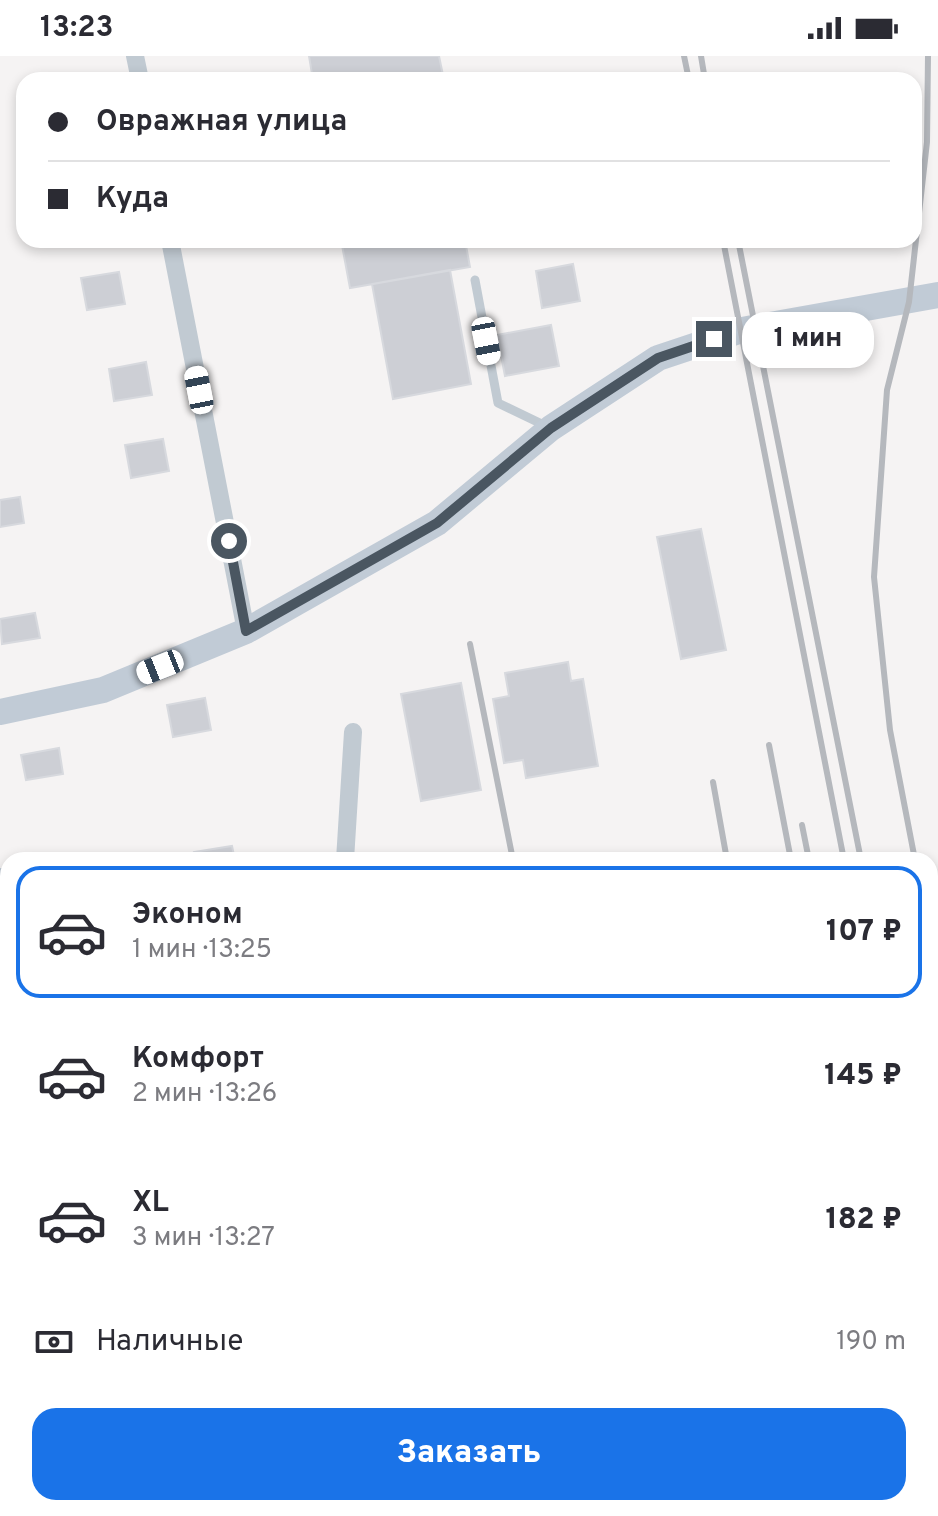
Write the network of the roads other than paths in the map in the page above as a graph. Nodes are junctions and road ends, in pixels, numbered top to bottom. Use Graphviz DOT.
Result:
graph roads {
  1 [pos="172,248"];
  2 [pos="475,280"];
  3 [pos="938,295"];
  4 [pos="551,428"];
  5 [pos="246,631"];
  6 [pos="0,712"];
  7 [pos="353,732"];
  8 [pos="346,852"];
  1 -- 5 [label="street"];
  2 -- 4 [label="lane"];
  3 -- 4 [label="street"];
  4 -- 5 [label="street"];
  5 -- 6 [label="street"];
  7 -- 8 [label="street"];
}
